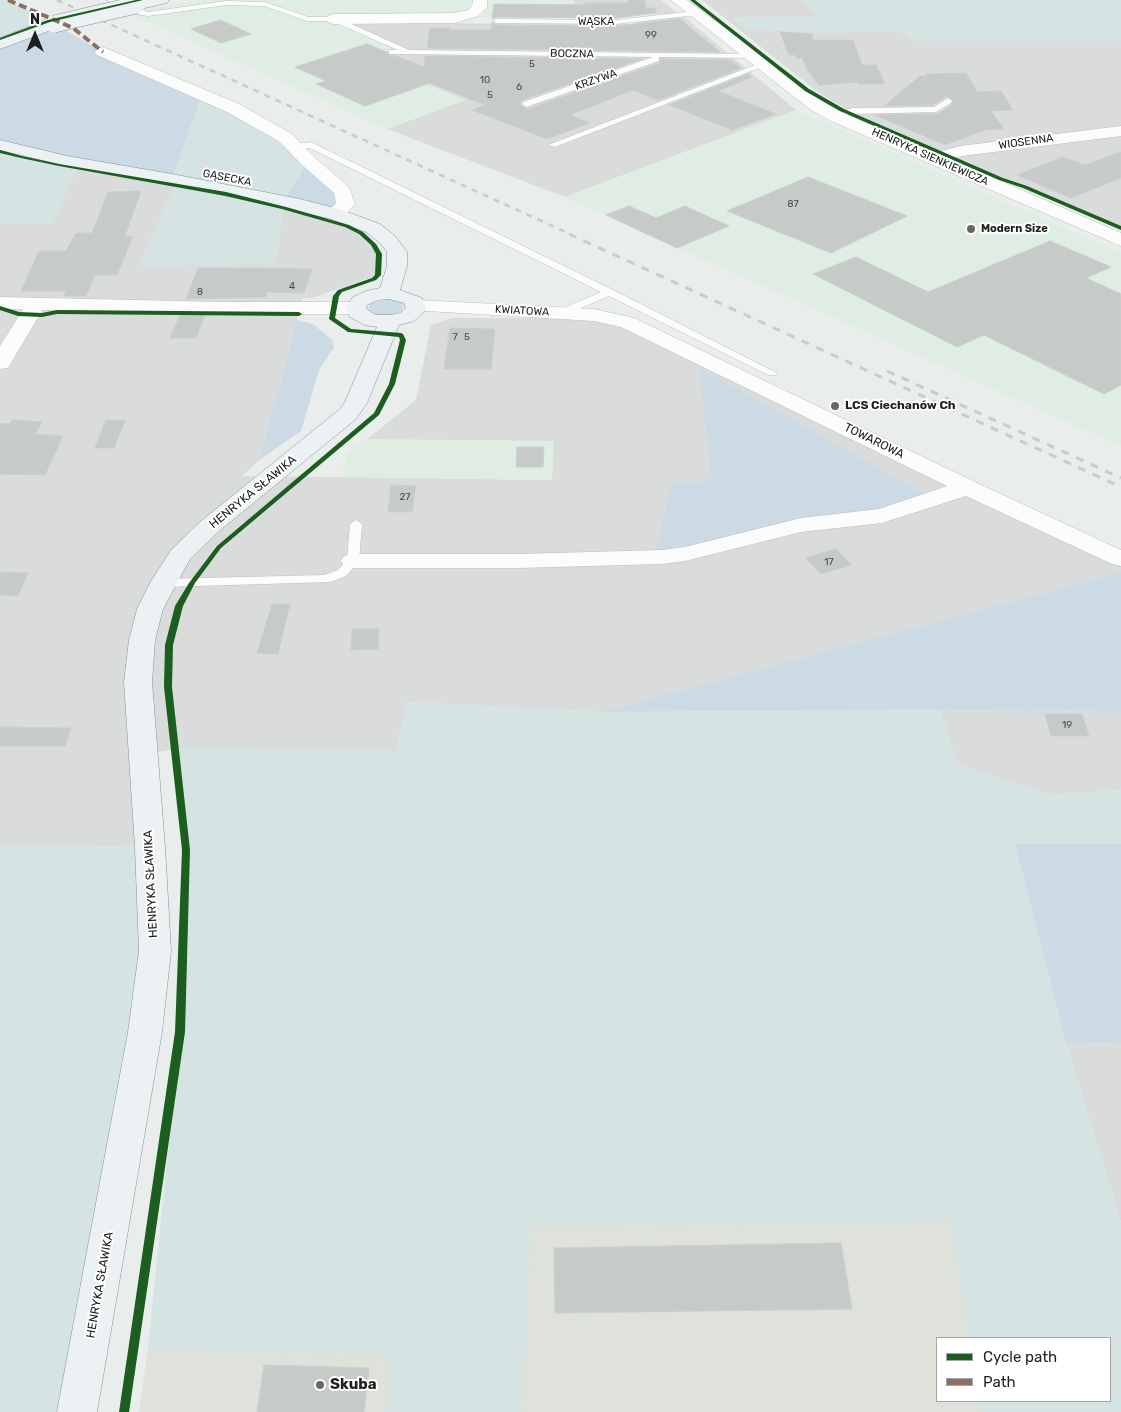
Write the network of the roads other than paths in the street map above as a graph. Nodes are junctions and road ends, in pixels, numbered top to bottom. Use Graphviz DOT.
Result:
graph roads {
  1 [pos="111,0"];
  2 [pos="162,0"];
  3 [pos="480,0"];
  4 [pos="678,0"];
  5 [pos="694,13"];
  6 [pos="333,19"];
  7 [pos="497,21"];
  8 [pos="0,44"];
  9 [pos="103,52"];
  10 [pos="392,52"];
  11 [pos="410,53"];
  12 [pos="666,55"];
  13 [pos="758,61"];
  14 [pos="948,101"];
  15 [pos="526,104"];
  16 [pos="837,116"];
  17 [pos="1121,131"];
  18 [pos="0,145"];
  19 [pos="552,145"];
  20 [pos="296,147"];
  21 [pos="933,159"];
  22 [pos="335,214"];
  23 [pos="1121,240"];
  24 [pos="609,292"];
  25 [pos="389,293"];
  26 [pos="0,303"];
  27 [pos="36,304"];
  28 [pos="417,306"];
  29 [pos="561,313"];
  30 [pos="373,317"];
  31 [pos="627,322"];
  32 [pos="0,363"];
  33 [pos="772,373"];
  34 [pos="967,487"];
  35 [pos="356,524"];
  36 [pos="1121,559"];
  37 [pos="353,561"];
  38 [pos="163,583"];
  39 [pos="77,1412"];
  1 -- 6 [label="lane"];
  2 -- 8 [label="main road, bridge"];
  3 -- 6 [label="street"];
  4 -- 5 [label="street, HENRYKA SIENKIEWICZA"];
  5 -- 7 [label="lane, WĄSKA"];
  5 -- 13 [label="street, HENRYKA SIENKIEWICZA"];
  6 -- 11 [label="lane"];
  9 -- 20 [label="street"];
  10 -- 11 [label="lane, BOCZNA"];
  11 -- 12 [label="lane, BOCZNA"];
  12 -- 13 [label="lane, BOCZNA"];
  12 -- 15 [label="lane, KRZYWA"];
  13 -- 16 [label="street, HENRYKA SIENKIEWICZA"];
  13 -- 19 [label="lane"];
  14 -- 16 [label="lane"];
  16 -- 21 [label="street, HENRYKA SIENKIEWICZA"];
  17 -- 21 [label="street, WIOSENNA"];
  18 -- 22 [label="main road, GĄSECKA"];
  20 -- 22 [label="street"];
  20 -- 24 [label="lane"];
  21 -- 23 [label="street, HENRYKA SIENKIEWICZA"];
  22 -- 25 [label="main road, GĄSECKA"];
  24 -- 29 [label="lane"];
  24 -- 33 [label="lane"];
  25 -- 28 [label="main road"];
  25 -- 30 [label="main road"];
  26 -- 27 [label="street"];
  27 -- 30 [label="street"];
  27 -- 32 [label="street"];
  28 -- 29 [label="street, KWIATOWA"];
  28 -- 30 [label="main road"];
  29 -- 31 [label="street, KWIATOWA"];
  30 -- 38 [label="main road, HENRYKA SŁAWIKA"];
  31 -- 34 [label="street, TOWAROWA"];
  34 -- 36 [label="street, TOWAROWA"];
  34 -- 37 [label="street"];
  35 -- 37 [label="lane"];
  37 -- 38 [label="lane"];
  38 -- 39 [label="main road, HENRYKA SŁAWIKA"];
}
